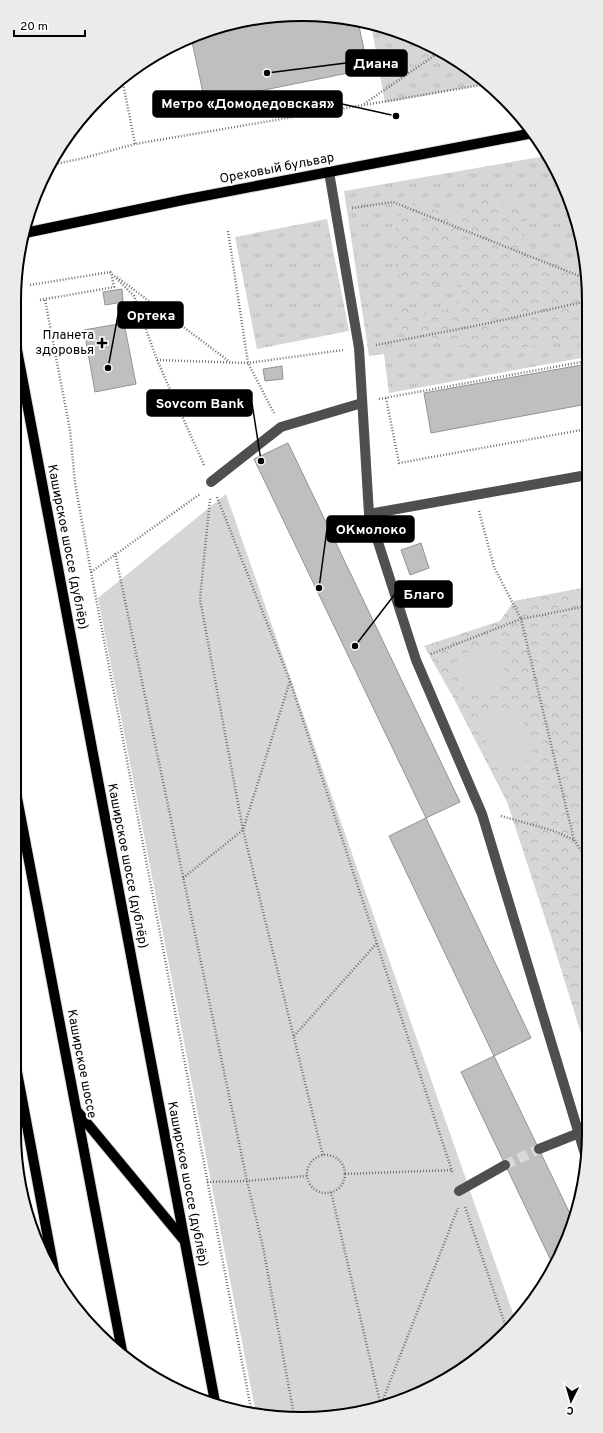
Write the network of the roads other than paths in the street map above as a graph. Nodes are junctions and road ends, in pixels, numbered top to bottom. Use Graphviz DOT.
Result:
graph roads {
  1 [pos="526,134"];
  2 [pos="329,172"];
  3 [pos="30,232"];
  4 [pos="21,371"];
  5 [pos="362,403"];
  6 [pos="582,476"];
  7 [pos="211,482"];
  8 [pos="369,514"];
  9 [pos="21,819"];
  10 [pos="21,1096"];
  11 [pos="76,1110"];
  12 [pos="582,1131"];
  13 [pos="579,1132"];
  14 [pos="581,1141"];
  15 [pos="539,1149"];
  16 [pos="505,1165"];
  17 [pos="460,1194"];
  18 [pos="185,1241"];
  19 [pos="52,1259"];
  20 [pos="121,1345"];
  21 [pos="214,1398"];
  1 -- 2 [label="main road, Ореховый бульвар"];
  2 -- 3 [label="main road, Ореховый бульвар"];
  2 -- 5 [label="lane"];
  4 -- 18 [label="main road, Каширское шоссе (дублёр)"];
  5 -- 7 [label="lane"];
  5 -- 8 [label="lane"];
  6 -- 8 [label="lane"];
  8 -- 13 [label="lane"];
  9 -- 11 [label="main road, Каширское шоссе"];
  10 -- 19 [label="main road"];
  11 -- 18 [label="main road"];
  11 -- 20 [label="main road, Каширское шоссе"];
  12 -- 13 [label="lane"];
  13 -- 14 [label="lane"];
  13 -- 15 [label="lane"];
  16 -- 17 [label="lane"];
  18 -- 21 [label="main road, Каширское шоссе (дублёр)"];
}
